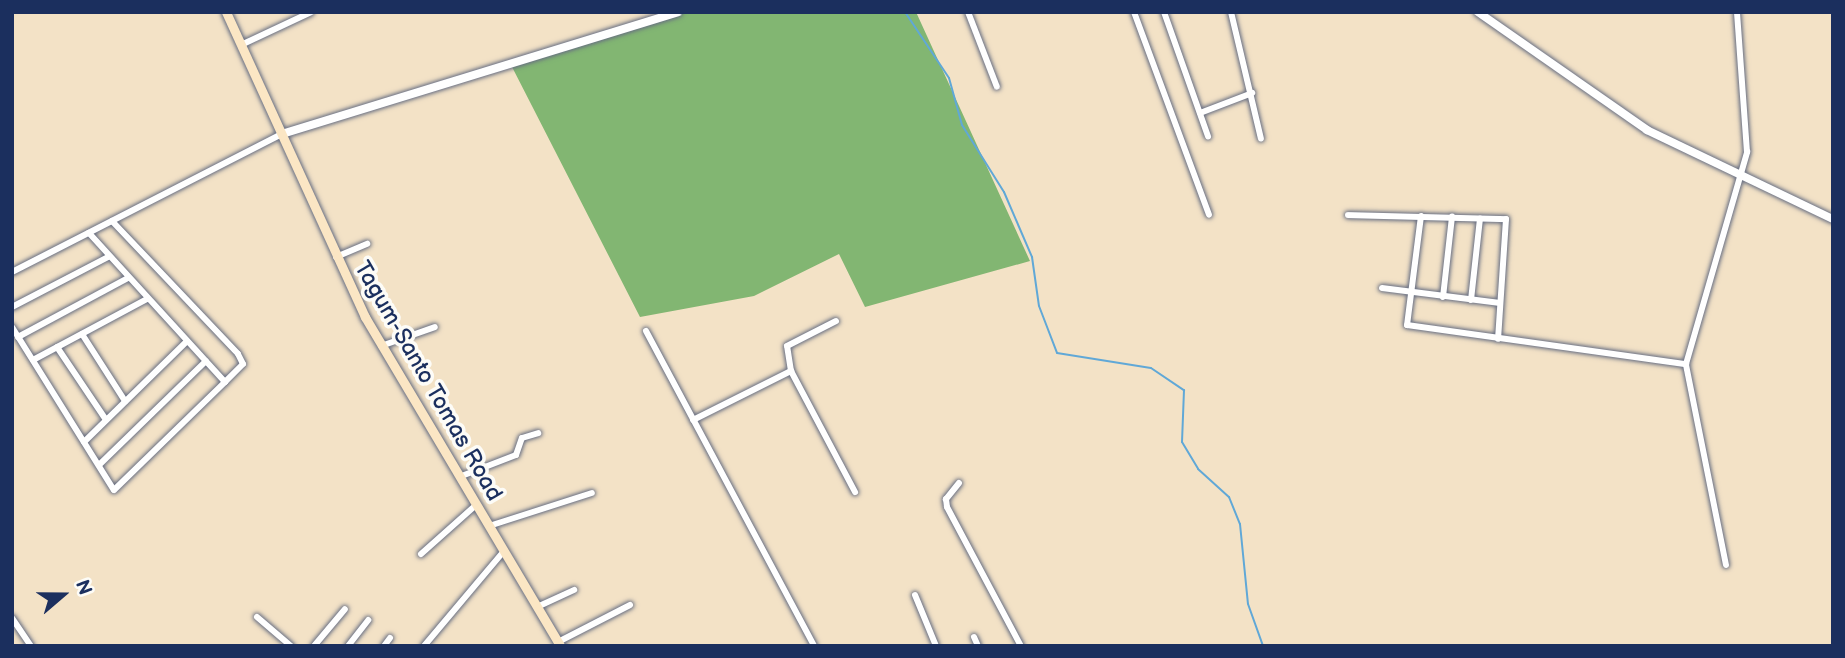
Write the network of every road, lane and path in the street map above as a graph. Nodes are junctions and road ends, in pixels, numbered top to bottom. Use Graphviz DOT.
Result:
graph roads {
  1 [pos="226,12"];
  2 [pos="311,12"];
  3 [pos="678,12"];
  4 [pos="968,12"];
  5 [pos="1134,12"];
  6 [pos="1164,12"];
  7 [pos="1231,12"];
  8 [pos="1478,12"];
  9 [pos="1737,12"];
  10 [pos="241,45"];
  11 [pos="998,87"];
  12 [pos="1252,93"];
  13 [pos="1200,113"];
  14 [pos="282,134"];
  15 [pos="1208,136"];
  16 [pos="1261,139"];
  17 [pos="1739,176"];
  18 [pos="1209,215"];
  19 [pos="1348,215"];
  20 [pos="1421,216"];
  21 [pos="1452,217"];
  22 [pos="1480,218"];
  23 [pos="1833,219"];
  24 [pos="112,221"];
  25 [pos="89,233"];
  26 [pos="368,244"];
  27 [pos="108,257"];
  28 [pos="337,257"];
  29 [pos="12,272"];
  30 [pos="128,278"];
  31 [pos="1382,288"];
  32 [pos="1411,293"];
  33 [pos="1443,296"];
  34 [pos="147,299"];
  35 [pos="1471,300"];
  36 [pos="1500,303"];
  37 [pos="12,307"];
  38 [pos="836,321"];
  39 [pos="12,327"];
  40 [pos="435,327"];
  41 [pos="646,331"];
  42 [pos="82,334"];
  43 [pos="19,337"];
  44 [pos="1497,339"];
  45 [pos="187,341"];
  46 [pos="381,346"];
  47 [pos="57,347"];
  48 [pos="33,360"];
  49 [pos="206,361"];
  50 [pos="1686,364"];
  51 [pos="791,371"];
  52 [pos="225,382"];
  53 [pos="125,401"];
  54 [pos="106,420"];
  55 [pos="693,420"];
  56 [pos="538,433"];
  57 [pos="84,442"];
  58 [pos="99,465"];
  59 [pos="459,477"];
  60 [pos="959,483"];
  61 [pos="855,492"];
  62 [pos="592,493"];
  63 [pos="476,505"];
  64 [pos="489,526"];
  65 [pos="504,551"];
  66 [pos="421,554"];
  67 [pos="1727,565"];
  68 [pos="575,590"];
  69 [pos="915,595"];
  70 [pos="630,605"];
  71 [pos="537,607"];
  72 [pos="345,609"];
  73 [pos="257,617"];
  74 [pos="12,618"];
  75 [pos="368,620"];
  76 [pos="974,637"];
  77 [pos="390,638"];
  78 [pos="559,644"];
  79 [pos="31,646"];
  80 [pos="291,646"];
  81 [pos="314,646"];
  82 [pos="348,646"];
  83 [pos="384,646"];
  84 [pos="424,646"];
  85 [pos="814,646"];
  86 [pos="936,646"];
  87 [pos="978,646"];
  88 [pos="1021,646"];
  1 -- 10 [label="main road, Tagum-Santo Tomas Road"];
  2 -- 10 [label="street"];
  3 -- 14 [label="street"];
  4 -- 11 [label="street"];
  5 -- 18 [label="street"];
  6 -- 13 [label="street"];
  7 -- 12 [label="street"];
  8 -- 17 [label="street"];
  9 -- 17 [label="street"];
  10 -- 14 [label="main road, Tagum-Santo Tomas Road"];
  12 -- 13 [label="street"];
  12 -- 16 [label="street"];
  13 -- 15 [label="street"];
  14 -- 24 [label="street"];
  14 -- 28 [label="main road, Tagum-Santo Tomas Road"];
  17 -- 23 [label="street"];
  17 -- 50 [label="street"];
  19 -- 20 [label="street"];
  20 -- 21 [label="street"];
  20 -- 32 [label="street"];
  21 -- 22 [label="street"];
  21 -- 33 [label="street"];
  22 -- 35 [label="street"];
  22 -- 36 [label="street"];
  24 -- 25 [label="street"];
  24 -- 52 [label="street"];
  25 -- 27 [label="street"];
  25 -- 29 [label="street"];
  26 -- 28 [label="street"];
  27 -- 30 [label="street"];
  27 -- 37 [label="street"];
  28 -- 46 [label="main road, Tagum-Santo Tomas Road"];
  30 -- 34 [label="street"];
  30 -- 43 [label="street"];
  31 -- 32 [label="street"];
  32 -- 33 [label="street"];
  32 -- 44 [label="street"];
  33 -- 35 [label="street"];
  34 -- 42 [label="street"];
  34 -- 45 [label="street"];
  35 -- 36 [label="street"];
  36 -- 44 [label="street"];
  38 -- 51 [label="street"];
  39 -- 43 [label="street"];
  40 -- 46 [label="street"];
  41 -- 55 [label="street"];
  42 -- 47 [label="street"];
  42 -- 53 [label="street"];
  43 -- 48 [label="street"];
  44 -- 50 [label="street"];
  45 -- 49 [label="street"];
  45 -- 53 [label="street"];
  46 -- 59 [label="main road, Tagum-Santo Tomas Road"];
  47 -- 48 [label="street"];
  47 -- 54 [label="street"];
  48 -- 57 [label="street"];
  49 -- 52 [label="street"];
  49 -- 58 [label="street"];
  50 -- 67 [label="street"];
  51 -- 55 [label="street"];
  51 -- 61 [label="street"];
  52 -- 58 [label="street"];
  53 -- 54 [label="street"];
  54 -- 57 [label="street"];
  55 -- 85 [label="street"];
  56 -- 59 [label="street"];
  57 -- 58 [label="street"];
  59 -- 63 [label="main road, Tagum-Santo Tomas Road"];
  60 -- 88 [label="street"];
  62 -- 64 [label="street"];
  63 -- 64 [label="main road, Tagum-Santo Tomas Road"];
  63 -- 66 [label="street"];
  64 -- 65 [label="main road, Tagum-Santo Tomas Road"];
  65 -- 71 [label="main road, Tagum-Santo Tomas Road"];
  65 -- 84 [label="street"];
  68 -- 71 [label="street"];
  69 -- 86 [label="street"];
  70 -- 78 [label="street"];
  71 -- 78 [label="main road, Tagum-Santo Tomas Road"];
  72 -- 81 [label="street"];
  73 -- 80 [label="street"];
  74 -- 79 [label="street"];
  75 -- 82 [label="street"];
  76 -- 87 [label="street"];
  77 -- 83 [label="street"];
}
